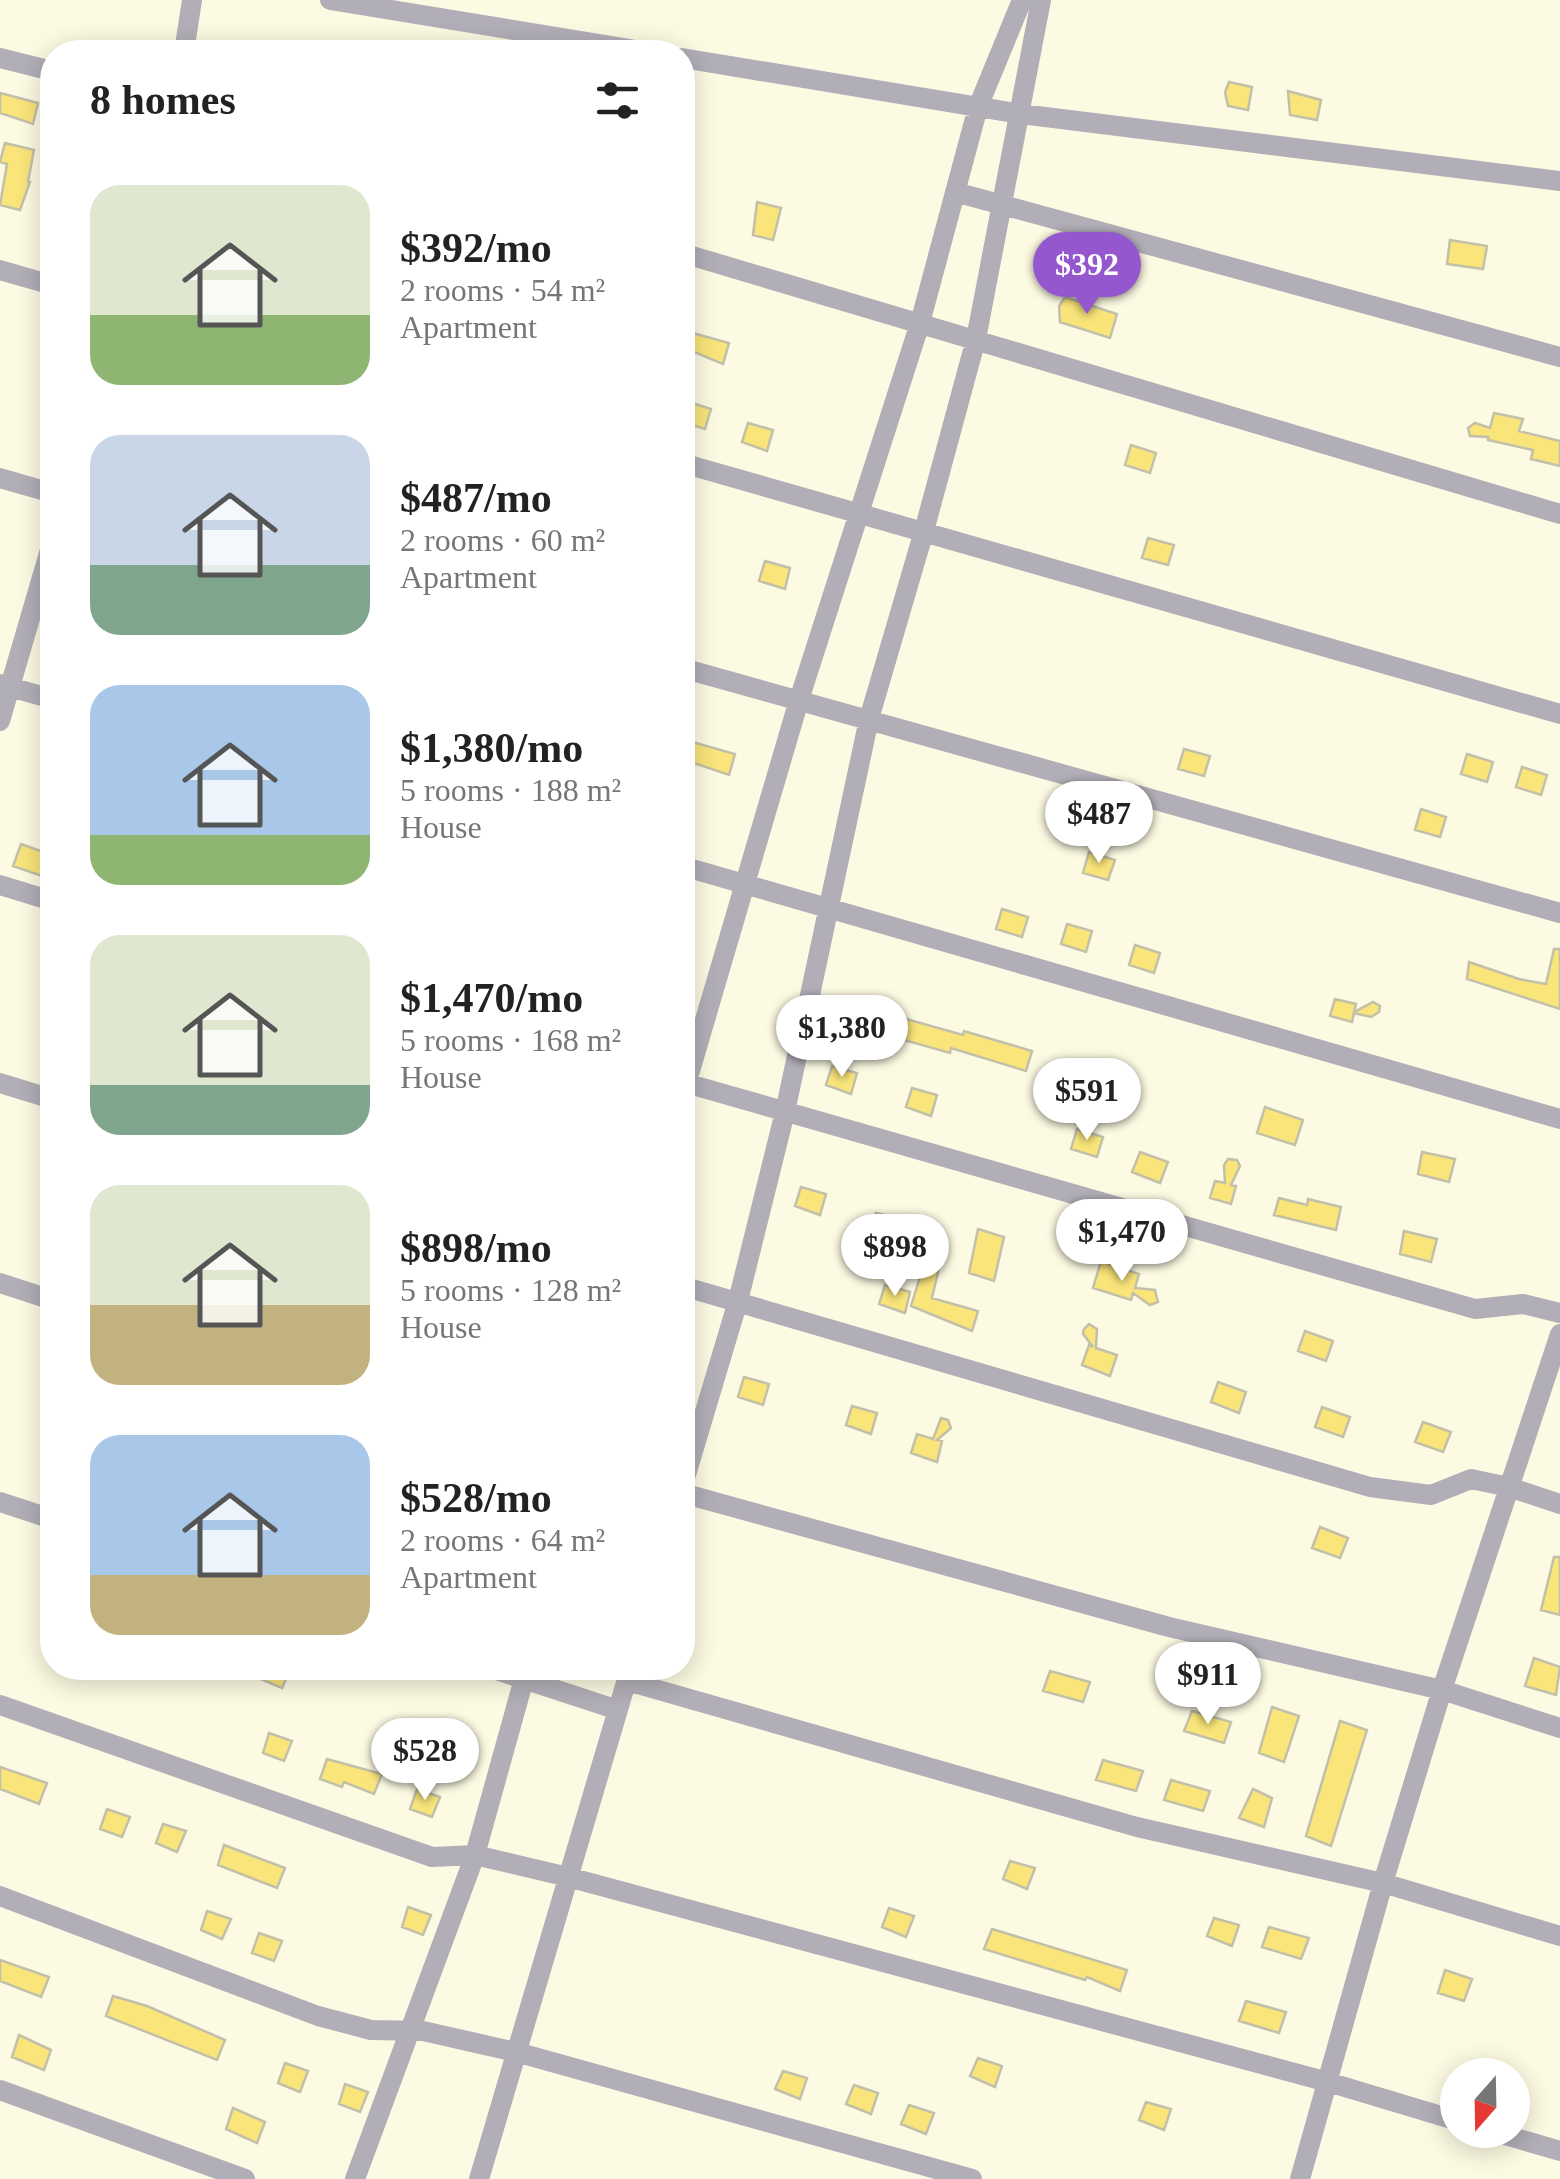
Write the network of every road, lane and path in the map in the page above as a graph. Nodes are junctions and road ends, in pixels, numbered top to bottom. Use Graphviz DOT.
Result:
graph roads {
  1 [pos="192,0"];
  2 [pos="330,0"];
  3 [pos="1022,0"];
  4 [pos="1040,0"];
  5 [pos="186,40"];
  6 [pos="575,40"];
  7 [pos="0,58"];
  8 [pos="695,60"];
  9 [pos="40,69"];
  10 [pos="978,107"];
  11 [pos="1021,114"];
  12 [pos="1560,181"];
  13 [pos="955,192"];
  14 [pos="1001,206"];
  15 [pos="695,256"];
  16 [pos="0,270"];
  17 [pos="40,282"];
  18 [pos="920,322"];
  19 [pos="976,339"];
  20 [pos="1560,357"];
  21 [pos="695,467"];
  22 [pos="0,478"];
  23 [pos="40,490"];
  24 [pos="858,513"];
  25 [pos="1560,514"];
  26 [pos="924,532"];
  27 [pos="40,580"];
  28 [pos="695,672"];
  29 [pos="5,686"];
  30 [pos="40,696"];
  31 [pos="799,700"];
  32 [pos="1560,714"];
  33 [pos="869,719"];
  34 [pos="0,721"];
  35 [pos="695,870"];
  36 [pos="745,883"];
  37 [pos="0,886"];
  38 [pos="40,897"];
  39 [pos="829,906"];
  40 [pos="1560,913"];
  41 [pos="695,1048"];
  42 [pos="0,1083"];
  43 [pos="695,1091"];
  44 [pos="40,1095"];
  45 [pos="786,1112"];
  46 [pos="1560,1119"];
  47 [pos="0,1284"];
  48 [pos="695,1289"];
  49 [pos="40,1296"];
  50 [pos="738,1301"];
  51 [pos="1560,1313"];
  52 [pos="1560,1334"];
  53 [pos="695,1446"];
  54 [pos="1509,1487"];
  55 [pos="695,1494"];
  56 [pos="0,1502"];
  57 [pos="1560,1504"];
  58 [pos="40,1516"];
  59 [pos="523,1680"];
  60 [pos="543,1680"];
  61 [pos="626,1680"];
  62 [pos="648,1680"];
  63 [pos="1442,1690"];
  64 [pos="0,1705"];
  65 [pos="618,1710"];
  66 [pos="1560,1728"];
  67 [pos="475,1855"];
  68 [pos="568,1877"];
  69 [pos="1383,1884"];
  70 [pos="0,1896"];
  71 [pos="1560,1936"];
  72 [pos="410,2030"];
  73 [pos="516,2052"];
  74 [pos="1328,2082"];
  75 [pos="0,2090"];
  76 [pos="1440,2116"];
  77 [pos="1530,2143"];
  78 [pos="1560,2152"];
  79 [pos="245,2179"];
  80 [pos="355,2179"];
  81 [pos="478,2179"];
  82 [pos="972,2179"];
  83 [pos="1300,2179"];
  1 -- 5 [label="street"];
  2 -- 6 [label="street"];
  3 -- 10 [label="street"];
  4 -- 11 [label="street"];
  7 -- 9 [label="street"];
  8 -- 10 [label="street"];
  10 -- 11 [label="street"];
  10 -- 13 [label="street"];
  11 -- 12 [label="street"];
  11 -- 14 [label="street"];
  13 -- 14 [label="street"];
  13 -- 18 [label="street"];
  14 -- 19 [label="street"];
  14 -- 20 [label="street"];
  15 -- 18 [label="street"];
  16 -- 17 [label="street"];
  18 -- 19 [label="street"];
  18 -- 24 [label="street"];
  19 -- 25 [label="street"];
  19 -- 26 [label="street"];
  21 -- 24 [label="street"];
  22 -- 23 [label="street"];
  24 -- 26 [label="street"];
  24 -- 31 [label="street"];
  26 -- 32 [label="street"];
  26 -- 33 [label="street"];
  27 -- 29 [label="street"];
  28 -- 31 [label="street"];
  29 -- 30 [label="street"];
  29 -- 34 [label="street"];
  31 -- 33 [label="street"];
  31 -- 36 [label="street"];
  33 -- 39 [label="street"];
  33 -- 40 [label="street"];
  35 -- 36 [label="street"];
  36 -- 39 [label="street"];
  36 -- 41 [label="street"];
  37 -- 38 [label="street"];
  39 -- 45 [label="street"];
  39 -- 46 [label="street"];
  42 -- 44 [label="street"];
  43 -- 45 [label="street"];
  45 -- 50 [label="street"];
  45 -- 51 [label="street"];
  47 -- 49 [label="street"];
  48 -- 50 [label="street"];
  50 -- 53 [label="street"];
  50 -- 54 [label="street"];
  52 -- 54 [label="street"];
  54 -- 57 [label="street"];
  54 -- 63 [label="street"];
  55 -- 63 [label="street"];
  56 -- 58 [label="street"];
  59 -- 67 [label="street"];
  60 -- 65 [label="street"];
  61 -- 65 [label="street"];
  62 -- 69 [label="street"];
  63 -- 66 [label="street"];
  63 -- 69 [label="street"];
  64 -- 67 [label="street"];
  65 -- 68 [label="street"];
  67 -- 68 [label="street"];
  67 -- 72 [label="street"];
  68 -- 73 [label="street"];
  68 -- 74 [label="street"];
  69 -- 71 [label="street"];
  69 -- 74 [label="street"];
  70 -- 72 [label="street"];
  72 -- 73 [label="street"];
  72 -- 80 [label="street"];
  73 -- 81 [label="street"];
  73 -- 82 [label="street"];
  74 -- 76 [label="street"];
  74 -- 83 [label="street"];
  75 -- 79 [label="street"];
  77 -- 78 [label="street"];
}
